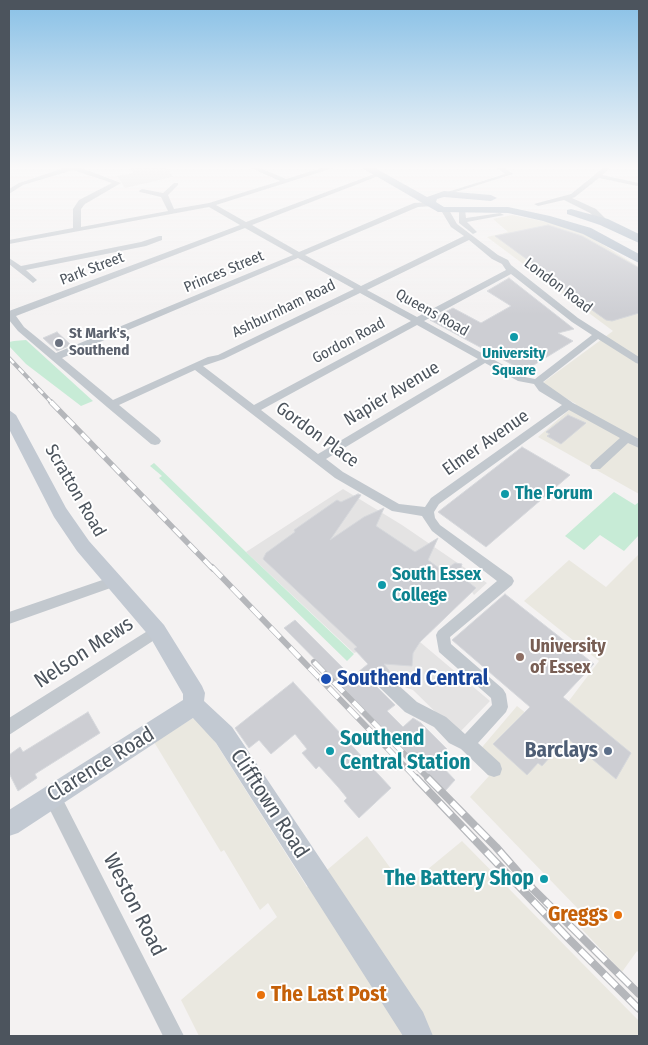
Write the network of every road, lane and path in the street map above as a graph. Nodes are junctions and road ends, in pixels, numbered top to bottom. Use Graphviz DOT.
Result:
graph roads {
  1 [pos="77,217"];
  2 [pos="147,217"];
  3 [pos="232,217"];
  4 [pos="266,217"];
  5 [pos="389,217"];
  6 [pos="449,217"];
  7 [pos="468,217"];
  8 [pos="540,217"];
  9 [pos="585,217"];
  10 [pos="598,217"];
  11 [pos="604,222"];
  12 [pos="246,225"];
  13 [pos="77,230"];
  14 [pos="469,236"];
  15 [pos="159,238"];
  16 [pos="639,239"];
  17 [pos="9,242"];
  18 [pos="300,255"];
  19 [pos="639,259"];
  20 [pos="9,260"];
  21 [pos="505,262"];
  22 [pos="19,269"];
  23 [pos="512,270"];
  24 [pos="33,280"];
  25 [pos="359,289"];
  26 [pos="10,314"];
  27 [pos="417,322"];
  28 [pos="22,329"];
  29 [pos="597,332"];
  30 [pos="9,333"];
  31 [pos="56,357"];
  32 [pos="485,359"];
  33 [pos="639,361"];
  34 [pos="196,366"];
  35 [pos="538,382"];
  36 [pos="111,405"];
  37 [pos="569,405"];
  38 [pos="253,410"];
  39 [pos="9,415"];
  40 [pos="628,437"];
  41 [pos="155,441"];
  42 [pos="639,444"];
  43 [pos="318,459"];
  44 [pos="596,466"];
  45 [pos="428,512"];
  46 [pos="114,581"];
  47 [pos="9,618"];
  48 [pos="157,631"];
  49 [pos="381,679"];
  50 [pos="193,706"];
  51 [pos="9,727"];
  52 [pos="467,743"];
  53 [pos="494,769"];
  54 [pos="52,796"];
  55 [pos="9,824"];
  56 [pos="174,1036"];
  57 [pos="418,1036"];
  1 -- 13 [label="street"];
  2 -- 13 [label="street"];
  3 -- 12 [label="street, Queens Road"];
  4 -- 12 [label="street, Park Street"];
  5 -- 18 [label="street, Princes Street"];
  6 -- 14 [label="street, London Road"];
  7 -- 21 [label="street, London Road"];
  8 -- 19 [label="main road"];
  9 -- 11 [label="main road"];
  10 -- 11 [label="street"];
  11 -- 16 [label="main road"];
  12 -- 18 [label="street, Queens Road"];
  12 -- 26 [label="street, Park Street"];
  13 -- 17 [label="street"];
  14 -- 21 [label="street, London Road"];
  14 -- 25 [label="street, Ashburnham Road"];
  15 -- 22 [label="street"];
  18 -- 25 [label="street, Queens Road"];
  18 -- 31 [label="street, Princes Street"];
  20 -- 22 [label="street"];
  21 -- 23 [label="street, London Road"];
  21 -- 29 [label="street, London Road"];
  22 -- 24 [label="street"];
  23 -- 27 [label="street, Gordon Road"];
  23 -- 29 [label="street, London Road"];
  25 -- 27 [label="street, Queens Road"];
  25 -- 34 [label="street, Ashburnham Road"];
  26 -- 28 [label="street"];
  27 -- 32 [label="street, Queens Road"];
  27 -- 38 [label="street, Gordon Road"];
  28 -- 30 [label="street"];
  28 -- 31 [label="street"];
  29 -- 33 [label="street, London Road"];
  29 -- 35 [label="street"];
  31 -- 36 [label="street"];
  32 -- 35 [label="street, Queens Road"];
  32 -- 43 [label="street, Napier Avenue"];
  34 -- 36 [label="street, Ashburnham Road"];
  34 -- 38 [label="street, Gordon Place"];
  35 -- 37 [label="street, Queens Road"];
  36 -- 41 [label="street"];
  37 -- 40 [label="street, Queens Road"];
  37 -- 45 [label="street, Elmer Avenue"];
  38 -- 43 [label="street, Gordon Place"];
  39 -- 46 [label="street, Scratton Road"];
  40 -- 42 [label="street, Queens Road"];
  40 -- 44 [label="street"];
  43 -- 45 [label="street, Gordon Place"];
  45 -- 52 [label="street"];
  46 -- 47 [label="street"];
  46 -- 48 [label="street"];
  48 -- 50 [label="street"];
  48 -- 51 [label="street, Nelson Mews"];
  49 -- 52 [label="street"];
  50 -- 54 [label="street, Clarence Road"];
  50 -- 57 [label="street, Clifftown Road"];
  52 -- 53 [label="street"];
  54 -- 55 [label="street, Clarence Road"];
  54 -- 56 [label="street, Weston Road"];
}
